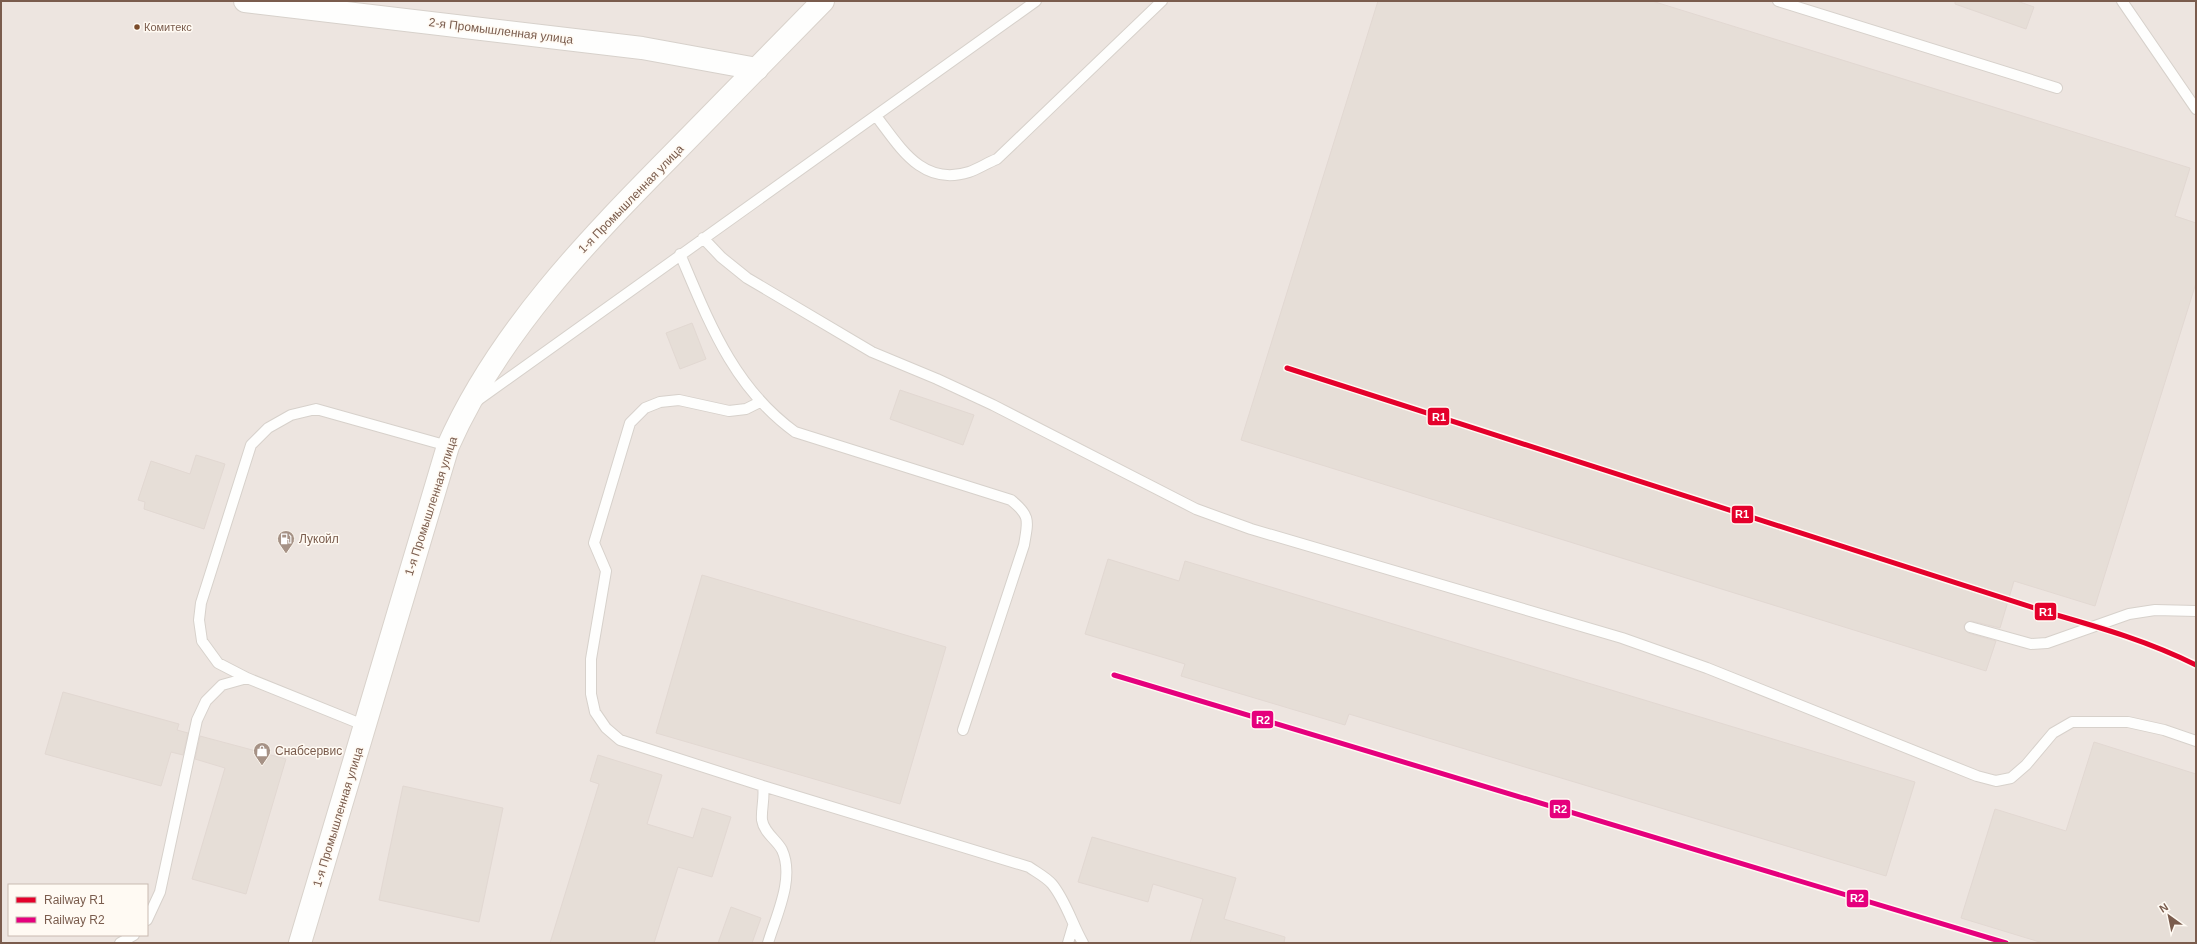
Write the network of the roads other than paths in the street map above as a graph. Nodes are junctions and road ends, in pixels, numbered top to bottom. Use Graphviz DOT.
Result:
graph roads {
  1 [pos="244,1"];
  2 [pos="823,1"];
  3 [pos="1036,1"];
  4 [pos="1162,1"];
  5 [pos="1778,1"];
  6 [pos="2122,1"];
  7 [pos="757,69"];
  8 [pos="2057,88"];
  9 [pos="2196,109"];
  10 [pos="876,116"];
  11 [pos="703,238"];
  12 [pos="680,254"];
  13 [pos="760,402"];
  14 [pos="464,411"];
  15 [pos="448,446"];
  16 [pos="2196,611"];
  17 [pos="1970,627"];
  18 [pos="247,678"];
  19 [pos="366,726"];
  20 [pos="963,730"];
  21 [pos="2196,741"];
  22 [pos="763,786"];
  23 [pos="148,918"];
  24 [pos="1073,926"];
  25 [pos="132,936"];
  26 [pos="121,943"];
  27 [pos="300,943"];
  28 [pos="768,943"];
  29 [pos="1068,943"];
  30 [pos="1083,943"];
  1 -- 7 [label="main road, 2-я Промышленная улица"];
  2 -- 7 [label="main road, 1-я Промышленная улица"];
  3 -- 10 [label="lane"];
  4 -- 10 [label="lane"];
  5 -- 8 [label="lane"];
  6 -- 9 [label="lane"];
  7 -- 14 [label="main road, 1-я Промышленная улица"];
  10 -- 11 [label="lane"];
  11 -- 12 [label="lane"];
  11 -- 21 [label="lane"];
  12 -- 13 [label="lane"];
  12 -- 14 [label="lane"];
  13 -- 20 [label="lane"];
  13 -- 22 [label="lane"];
  14 -- 15 [label="main road, 1-я Промышленная улица"];
  15 -- 18 [label="lane"];
  15 -- 19 [label="main road, 1-я Промышленная улица"];
  16 -- 17 [label="lane"];
  18 -- 19 [label="lane"];
  18 -- 23 [label="lane"];
  19 -- 27 [label="main road, 1-я Промышленная улица"];
  22 -- 24 [label="lane"];
  22 -- 28 [label="lane"];
  24 -- 29 [label="lane"];
  24 -- 30 [label="lane"];
  25 -- 26 [label="lane"];
}
